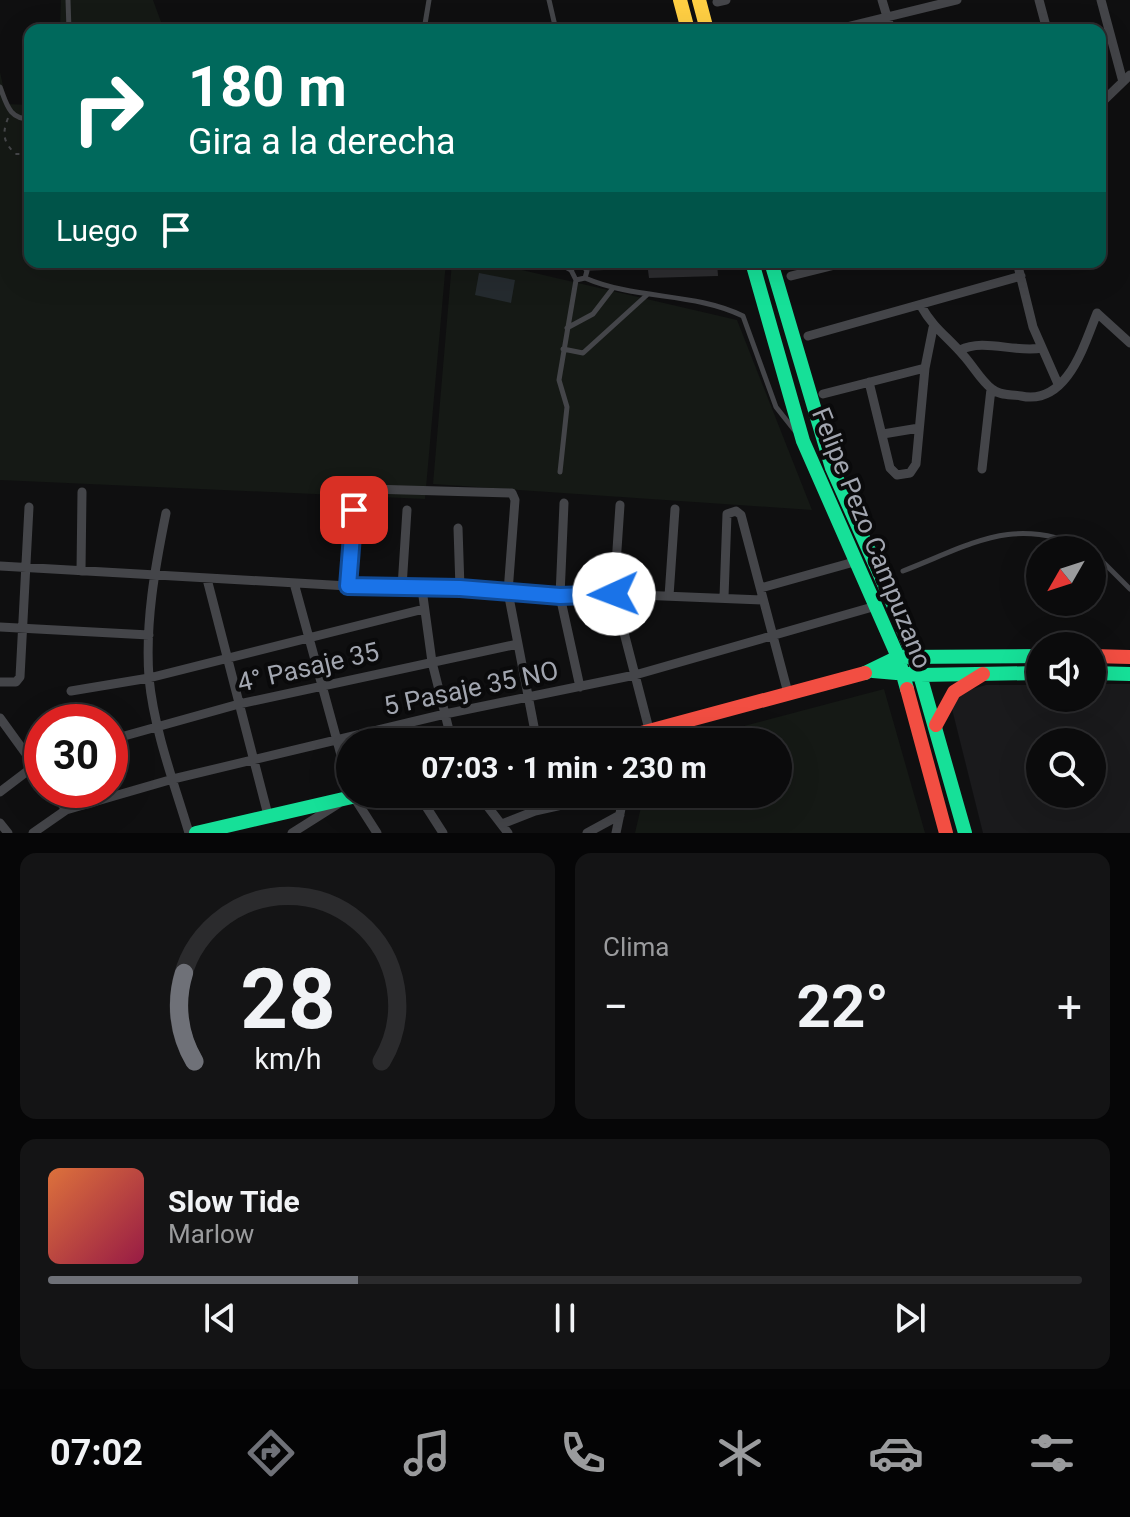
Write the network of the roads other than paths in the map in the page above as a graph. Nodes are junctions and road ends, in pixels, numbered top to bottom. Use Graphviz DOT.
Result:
graph roads {
  1 [pos="68,0"];
  2 [pos="429,0"];
  3 [pos="549,0"];
  4 [pos="680,0"];
  5 [pos="699,0"];
  6 [pos="882,0"];
  7 [pos="957,0"];
  8 [pos="1039,0"];
  9 [pos="1101,0"];
  10 [pos="888,17"];
  11 [pos="69,24"];
  12 [pos="425,24"];
  13 [pos="555,24"];
  14 [pos="686,24"];
  15 [pos="705,24"];
  16 [pos="859,24"];
  17 [pos="890,24"];
  18 [pos="1045,24"];
  19 [pos="1126,79"];
  20 [pos="0,87"];
  21 [pos="1106,98"];
  22 [pos="24,119"];
  23 [pos="573,268"];
  24 [pos="586,268"];
  25 [pos="754,268"];
  26 [pos="773,268"];
  27 [pos="823,268"];
  28 [pos="1019,268"];
  29 [pos="791,276"];
  30 [pos="1021,276"];
  31 [pos="585,278"];
  32 [pos="576,280"];
  33 [pos="613,288"];
  34 [pos="648,294"];
  35 [pos="921,306"];
  36 [pos="567,328"];
  37 [pos="933,328"];
  38 [pos="808,336"];
  39 [pos="1130,343"];
  40 [pos="1042,348"];
  41 [pos="563,349"];
  42 [pos="960,350"];
  43 [pos="925,368"];
  44 [pos="869,382"];
  45 [pos="1058,384"];
  46 [pos="991,389"];
  47 [pos="823,394"];
  48 [pos="919,428"];
  49 [pos="883,434"];
  50 [pos="803,441"];
  51 [pos="982,469"];
  52 [pos="560,472"];
  53 [pos="335,488"];
  54 [pos="82,492"];
  55 [pos="564,503"];
  56 [pos="620,505"];
  57 [pos="29,507"];
  58 [pos="675,509"];
  59 [pos="354,510"];
  60 [pos="407,510"];
  61 [pos="166,513"];
  62 [pos="458,528"];
  63 [pos="1050,536"];
  64 [pos="854,562"];
  65 [pos="0,566"];
  66 [pos="1106,566"];
  67 [pos="25,568"];
  68 [pos="81,571"];
  69 [pos="903,571"];
  70 [pos="154,575"];
  71 [pos="207,579"];
  72 [pos="294,583"];
  73 [pos="348,586"];
  74 [pos="402,587"];
  75 [pos="460,588"];
  76 [pos="761,588"];
  77 [pos="422,589"];
  78 [pos="1130,589"];
  79 [pos="508,592"];
  80 [pos="614,594"];
  81 [pos="560,596"];
  82 [pos="669,596"];
  83 [pos="724,597"];
  84 [pos="762,600"];
  85 [pos="876,606"];
  86 [pos="424,609"];
  87 [pos="0,627"];
  88 [pos="24,629"];
  89 [pos="149,635"];
  90 [pos="309,638"];
  91 [pos="772,638"];
  92 [pos="518,644"];
  93 [pos="227,656"];
  94 [pos="1026,656"];
  95 [pos="1106,656"];
  96 [pos="905,657"];
  97 [pos="1130,657"];
  98 [pos="432,662"];
  99 [pos="873,671"];
  100 [pos="903,672"];
  101 [pos="986,672"];
  102 [pos="1026,673"];
  103 [pos="1106,673"];
  104 [pos="1130,674"];
  105 [pos="635,675"];
  106 [pos="920,675"];
  107 [pos="149,678"];
  108 [pos="0,682"];
  109 [pos="322,685"];
  110 [pos="580,687"];
  111 [pos="71,691"];
  112 [pos="788,693"];
  113 [pos="530,699"];
  114 [pos="239,704"];
  115 [pos="445,714"];
  116 [pos="1,721"];
  117 [pos="936,725"];
  118 [pos="158,727"];
  119 [pos="389,728"];
  120 [pos="448,728"];
  121 [pos="535,728"];
  122 [pos="639,728"];
  123 [pos="670,728"];
  124 [pos="128,735"];
  125 [pos="336,737"];
  126 [pos="336,741"];
  127 [pos="24,746"];
  128 [pos="255,758"];
  129 [pos="24,773"];
  130 [pos="173,779"];
  131 [pos="0,792"];
  132 [pos="336,798"];
  133 [pos="336,805"];
  134 [pos="362,808"];
  135 [pos="426,808"];
  136 [pos="489,808"];
  137 [pos="548,808"];
  138 [pos="621,808"];
  139 [pos="66,810"];
  140 [pos="268,815"];
  141 [pos="620,815"];
  142 [pos="0,823"];
  143 [pos="502,824"];
  144 [pos="439,832"];
  145 [pos="8,833"];
  146 [pos="33,833"];
  147 [pos="189,833"];
  148 [pos="196,833"];
  149 [pos="292,833"];
  150 [pos="377,833"];
  151 [pos="508,833"];
  152 [pos="587,833"];
  153 [pos="616,833"];
  154 [pos="946,833"];
  155 [pos="965,833"];
  1 -- 11 [label="lane"];
  2 -- 12 [label="lane"];
  3 -- 13 [label="lane"];
  4 -- 14 [label="main road"];
  5 -- 15 [label="main road"];
  6 -- 10 [label="street"];
  7 -- 10 [label="street"];
  8 -- 18 [label="street"];
  9 -- 19 [label="street"];
  10 -- 16 [label="street"];
  10 -- 17 [label="street"];
  19 -- 21 [label="street"];
  20 -- 22 [label="lane"];
  23 -- 32 [label="lane"];
  24 -- 31 [label="lane"];
  25 -- 50 [label="main road, Felipe Pezo Campuzano"];
  26 -- 96 [label="main road, Felipe Pezo Campuzano"];
  27 -- 29 [label="street"];
  28 -- 30 [label="street"];
  30 -- 35 [label="street"];
  30 -- 40 [label="street"];
  31 -- 32 [label="lane"];
  31 -- 33 [label="lane"];
  32 -- 36 [label="lane"];
  33 -- 34 [label="lane"];
  33 -- 36 [label="lane"];
  34 -- 41 [label="lane"];
  34 -- 50 [label="lane"];
  35 -- 37 [label="street"];
  35 -- 38 [label="street"];
  36 -- 41 [label="lane"];
  37 -- 42 [label="street"];
  37 -- 43 [label="street"];
  39 -- 45 [label="street"];
  40 -- 42 [label="street"];
  40 -- 45 [label="street"];
  41 -- 52 [label="lane"];
  42 -- 46 [label="street"];
  43 -- 44 [label="street"];
  43 -- 48 [label="street"];
  44 -- 47 [label="street"];
  44 -- 49 [label="street"];
  45 -- 46 [label="street"];
  46 -- 51 [label="street"];
  48 -- 49 [label="street"];
  48 -- 49 [label="street"];
  50 -- 64 [label="main road, Felipe Pezo Campuzano"];
  53 -- 79 [label="street"];
  54 -- 68 [label="street"];
  55 -- 81 [label="street"];
  56 -- 80 [label="street"];
  57 -- 67 [label="street"];
  58 -- 82 [label="street"];
  59 -- 73 [label="street"];
  60 -- 74 [label="street"];
  61 -- 70 [label="street"];
  62 -- 75 [label="street"];
  63 -- 69 [label="lane"];
  64 -- 76 [label="street"];
  64 -- 85 [label="main road, Felipe Pezo Campuzano"];
  65 -- 67 [label="street"];
  66 -- 78 [label="lane"];
  67 -- 68 [label="street"];
  67 -- 88 [label="street"];
  68 -- 70 [label="street"];
  70 -- 71 [label="street"];
  70 -- 89 [label="street"];
  71 -- 72 [label="street"];
  71 -- 93 [label="street"];
  72 -- 73 [label="street"];
  72 -- 90 [label="street"];
  73 -- 74 [label="street"];
  74 -- 77 [label="street"];
  75 -- 77 [label="street"];
  75 -- 79 [label="street"];
  76 -- 83 [label="street"];
  76 -- 84 [label="street"];
  77 -- 86 [label="street"];
  79 -- 81 [label="street"];
  79 -- 92 [label="street"];
  80 -- 81 [label="street"];
  80 -- 82 [label="street"];
  80 -- 105 [label="street"];
  81 -- 110 [label="street"];
  82 -- 83 [label="street"];
  83 -- 84 [label="street"];
  84 -- 91 [label="street"];
  85 -- 91 [label="street, 5 Pasaje 35 NO"];
  85 -- 96 [label="main road, Felipe Pezo Campuzano"];
  86 -- 90 [label="street"];
  86 -- 98 [label="street"];
  87 -- 88 [label="street"];
  88 -- 89 [label="street"];
  88 -- 108 [label="street"];
  89 -- 107 [label="street"];
  90 -- 93 [label="street"];
  90 -- 109 [label="street"];
  91 -- 105 [label="street, 5 Pasaje 35 NO"];
  91 -- 112 [label="street"];
  92 -- 98 [label="street, 4° Pasaje 35"];
  92 -- 113 [label="street"];
  93 -- 107 [label="street"];
  93 -- 114 [label="street"];
  94 -- 96 [label="main road"];
  95 -- 97 [label="main road"];
  96 -- 99 [label="main road"];
  96 -- 100 [label="main road, Felipe Pezo Campuzano"];
  96 -- 106 [label="main road, Felipe Pezo Campuzano"];
  98 -- 109 [label="street, 4° Pasaje 35"];
  98 -- 115 [label="street"];
  99 -- 100 [label="main road"];
  99 -- 112 [label="main road"];
  100 -- 106 [label="main road"];
  100 -- 154 [label="main road, Felipe Pezo Campuzano"];
  101 -- 102 [label="main road"];
  101 -- 106 [label="main road"];
  101 -- 117 [label="main road"];
  103 -- 104 [label="main road"];
  105 -- 110 [label="street, 5 Pasaje 35 NO"];
  105 -- 122 [label="street"];
  106 -- 117 [label="main road, Felipe Pezo Campuzano"];
  107 -- 111 [label="street"];
  107 -- 118 [label="street"];
  109 -- 114 [label="street, 4° Pasaje 35"];
  109 -- 125 [label="street"];
  110 -- 113 [label="street, 5 Pasaje 35 NO"];
  112 -- 123 [label="main road"];
  113 -- 115 [label="street, 5 Pasaje 35 NO"];
  113 -- 121 [label="street"];
  114 -- 118 [label="street, 4° Pasaje 35"];
  114 -- 128 [label="street"];
  115 -- 119 [label="street, 5 Pasaje 35 NO"];
  115 -- 120 [label="street"];
  116 -- 127 [label="street"];
  117 -- 155 [label="main road, Felipe Pezo Campuzano"];
  118 -- 124 [label="street, 4° Pasaje 35"];
  118 -- 130 [label="street"];
  126 -- 128 [label="street, 5 Pasaje 35 NO"];
  128 -- 130 [label="street, 5 Pasaje 35 NO"];
  128 -- 140 [label="street"];
  129 -- 131 [label="street"];
  130 -- 139 [label="street, 5 Pasaje 35 NO"];
  130 -- 147 [label="street"];
  132 -- 140 [label="main road"];
  133 -- 149 [label="street"];
  134 -- 150 [label="street"];
  135 -- 144 [label="street"];
  136 -- 143 [label="street"];
  137 -- 143 [label="street"];
  138 -- 141 [label="street"];
  139 -- 146 [label="street, 5 Pasaje 35 NO"];
  140 -- 148 [label="main road"];
  141 -- 152 [label="street"];
  141 -- 153 [label="street"];
  142 -- 145 [label="street"];
  143 -- 151 [label="street"];
}
